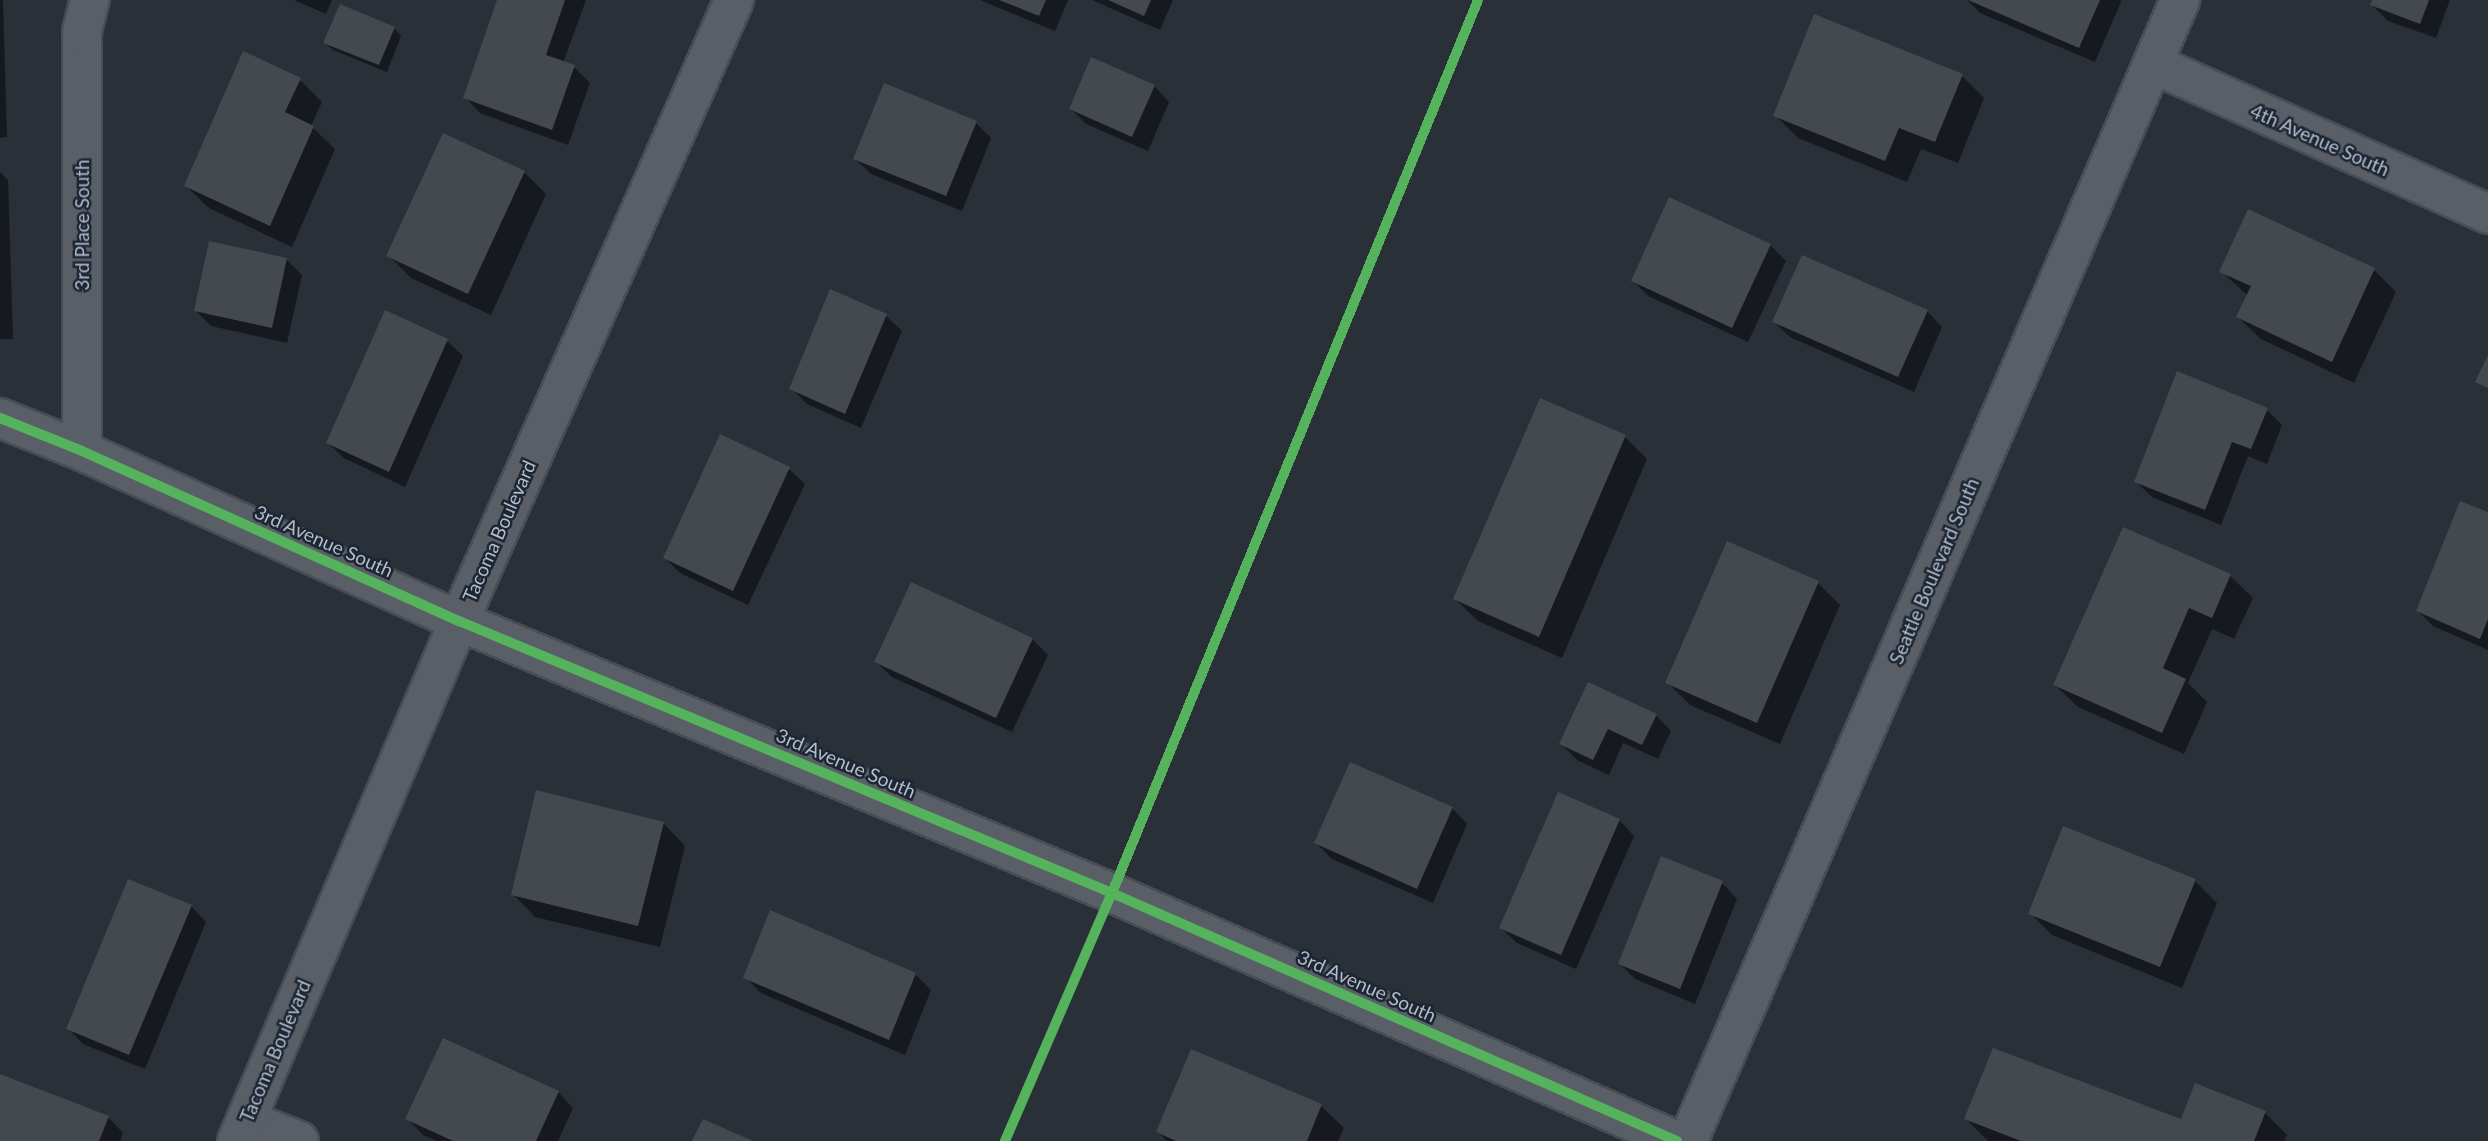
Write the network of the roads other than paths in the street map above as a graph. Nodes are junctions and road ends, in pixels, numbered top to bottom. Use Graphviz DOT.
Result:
graph roads {
  1 [pos="90,0"];
  2 [pos="734,0"];
  3 [pos="2180,0"];
  4 [pos="2153,64"];
  5 [pos="2488,215"];
  6 [pos="0,418"];
  7 [pos="82,451"];
  8 [pos="459,621"];
  9 [pos="241,1130"];
  10 [pos="299,1141"];
  11 [pos="1677,1141"];
  12 [pos="1688,1141"];
  1 -- 7 [label="street, 3rd Place South"];
  2 -- 8 [label="street, Tacoma Boulevard"];
  3 -- 4 [label="street, Seattle Boulevard South"];
  4 -- 5 [label="street, 4th Avenue South"];
  4 -- 12 [label="street, Seattle Boulevard South"];
  6 -- 7 [label="street, 3rd Avenue South"];
  7 -- 8 [label="street, 3rd Avenue South"];
  8 -- 9 [label="street, Tacoma Boulevard"];
  8 -- 11 [label="street, 3rd Avenue South"];
  9 -- 10 [label="street"];
}
